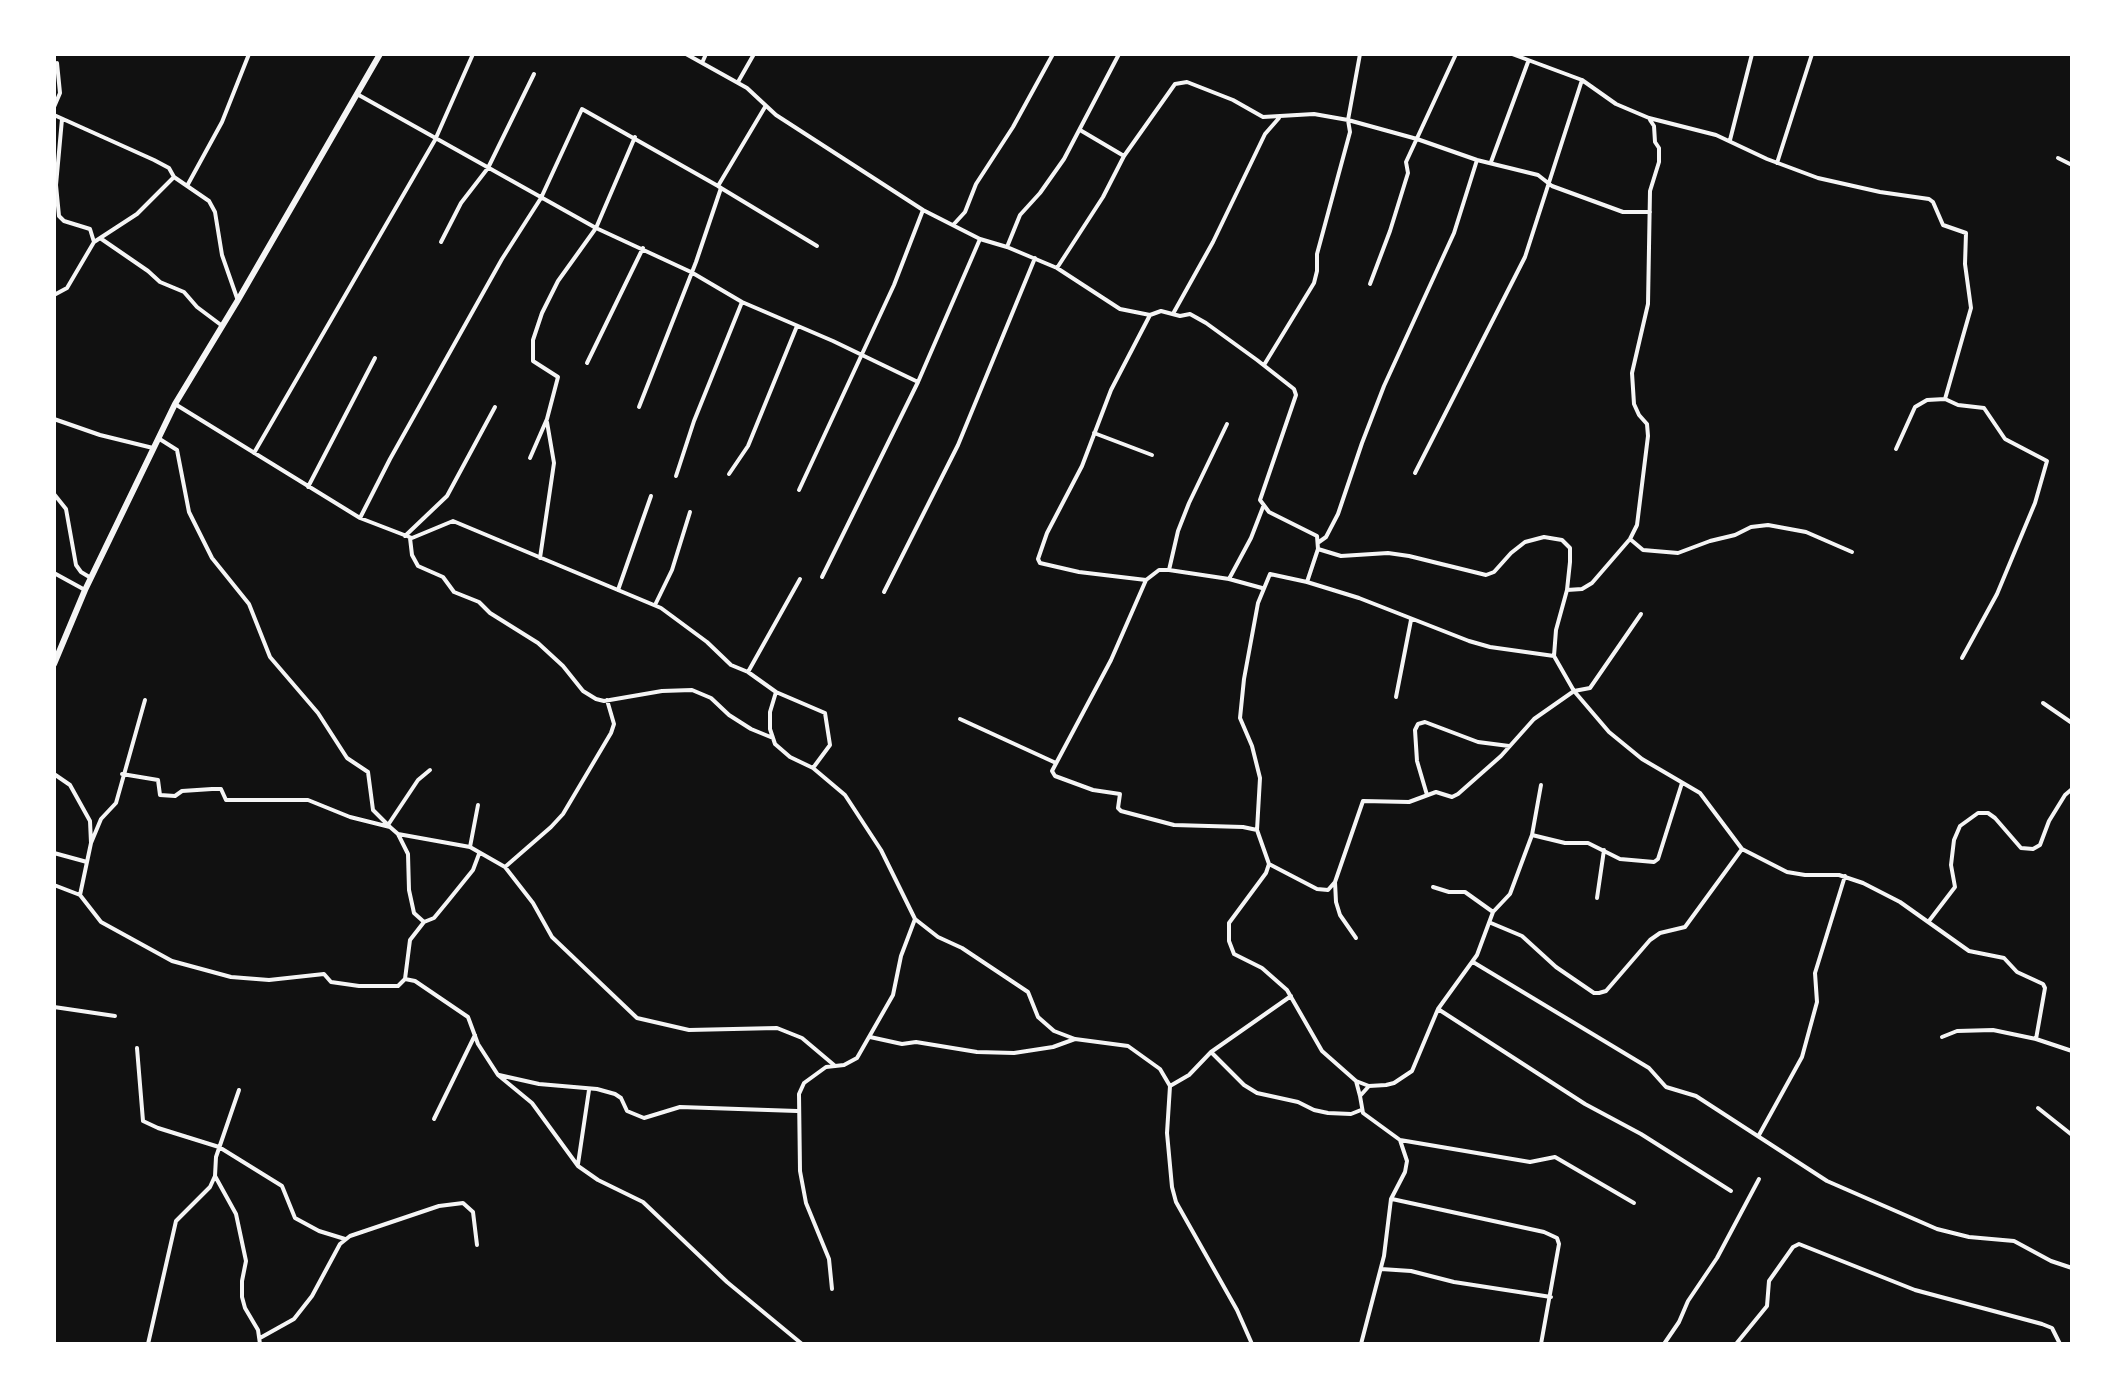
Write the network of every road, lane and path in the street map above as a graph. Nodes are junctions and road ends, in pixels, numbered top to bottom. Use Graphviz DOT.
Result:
graph roads {
  1 [pos="249,54"];
  2 [pos="380,54"];
  3 [pos="473,54"];
  4 [pos="686,54"];
  5 [pos="706,54"];
  6 [pos="754,54"];
  7 [pos="1053,54"];
  8 [pos="1119,54"];
  9 [pos="1360,54"];
  10 [pos="1456,54"];
  11 [pos="1512,54"];
  12 [pos="1752,54"];
  13 [pos="1812,54"];
  14 [pos="1528,62"];
  15 [pos="57,63"];
  16 [pos="702,63"];
  17 [pos="534,74"];
  18 [pos="1582,80"];
  19 [pos="738,82"];
  20 [pos="357,94"];
  21 [pos="54,107"];
  22 [pos="765,107"];
  23 [pos="54,115"];
  24 [pos="1279,118"];
  25 [pos="1649,118"];
  26 [pos="62,119"];
  27 [pos="1348,120"];
  28 [pos="1080,130"];
  29 [pos="635,137"];
  30 [pos="1417,139"];
  31 [pos="435,140"];
  32 [pos="1730,140"];
  33 [pos="1124,156"];
  34 [pos="2058,158"];
  35 [pos="1477,160"];
  36 [pos="1491,162"];
  37 [pos="1777,163"];
  38 [pos="2072,165"];
  39 [pos="488,168"];
  40 [pos="174,177"];
  41 [pos="1549,181"];
  42 [pos="187,186"];
  43 [pos="720,187"];
  44 [pos="541,198"];
  45 [pos="923,210"];
  46 [pos="1650,212"];
  47 [pos="954,224"];
  48 [pos="596,228"];
  49 [pos="100,238"];
  50 [pos="980,239"];
  51 [pos="94,242"];
  52 [pos="441,242"];
  53 [pos="817,246"];
  54 [pos="1007,247"];
  55 [pos="643,248"];
  56 [pos="1035,258"];
  57 [pos="1057,268"];
  58 [pos="691,272"];
  59 [pos="1370,284"];
  60 [pos="54,295"];
  61 [pos="238,300"];
  62 [pos="742,302"];
  63 [pos="1173,312"];
  64 [pos="1150,315"];
  65 [pos="221,325"];
  66 [pos="797,326"];
  67 [pos="861,356"];
  68 [pos="375,358"];
  69 [pos="587,363"];
  70 [pos="1264,365"];
  71 [pos="918,382"];
  72 [pos="1945,399"];
  73 [pos="175,404"];
  74 [pos="495,407"];
  75 [pos="639,407"];
  76 [pos="54,419"];
  77 [pos="547,419"];
  78 [pos="1227,424"];
  79 [pos="1094,433"];
  80 [pos="158,438"];
  81 [pos="153,448"];
  82 [pos="1896,449"];
  83 [pos="254,453"];
  84 [pos="1152,455"];
  85 [pos="530,458"];
  86 [pos="1415,473"];
  87 [pos="729,474"];
  88 [pos="676,476"];
  89 [pos="308,487"];
  90 [pos="799,490"];
  91 [pos="54,494"];
  92 [pos="651,496"];
  93 [pos="1263,507"];
  94 [pos="690,512"];
  95 [pos="360,518"];
  96 [pos="408,537"];
  97 [pos="1630,539"];
  98 [pos="1319,545"];
  99 [pos="1852,552"];
  100 [pos="540,558"];
  101 [pos="1169,570"];
  102 [pos="54,573"];
  103 [pos="822,577"];
  104 [pos="91,578"];
  105 [pos="800,579"];
  106 [pos="1229,579"];
  107 [pos="1146,580"];
  108 [pos="1307,582"];
  109 [pos="1263,589"];
  110 [pos="85,590"];
  111 [pos="618,590"];
  112 [pos="1567,590"];
  113 [pos="884,592"];
  114 [pos="655,605"];
  115 [pos="1641,614"];
  116 [pos="1411,620"];
  117 [pos="1554,656"];
  118 [pos="1962,658"];
  119 [pos="54,664"];
  120 [pos="748,672"];
  121 [pos="1574,691"];
  122 [pos="776,692"];
  123 [pos="1396,697"];
  124 [pos="145,700"];
  125 [pos="607,700"];
  126 [pos="2043,703"];
  127 [pos="960,719"];
  128 [pos="2072,723"];
  129 [pos="773,738"];
  130 [pos="1509,746"];
  131 [pos="1056,763"];
  132 [pos="813,768"];
  133 [pos="430,770"];
  134 [pos="54,774"];
  135 [pos="122,774"];
  136 [pos="1682,783"];
  137 [pos="1541,785"];
  138 [pos="2072,789"];
  139 [pos="1427,795"];
  140 [pos="478,805"];
  141 [pos="389,826"];
  142 [pos="1257,830"];
  143 [pos="398,834"];
  144 [pos="1532,835"];
  145 [pos="91,843"];
  146 [pos="470,847"];
  147 [pos="1742,849"];
  148 [pos="1604,850"];
  149 [pos="54,853"];
  150 [pos="479,854"];
  151 [pos="87,862"];
  152 [pos="1269,864"];
  153 [pos="505,867"];
  154 [pos="1845,876"];
  155 [pos="1335,882"];
  156 [pos="54,885"];
  157 [pos="1433,887"];
  158 [pos="80,895"];
  159 [pos="1597,898"];
  160 [pos="1493,912"];
  161 [pos="915,919"];
  162 [pos="1929,921"];
  163 [pos="424,922"];
  164 [pos="1491,923"];
  165 [pos="1356,938"];
  166 [pos="1473,962"];
  167 [pos="405,979"];
  168 [pos="1291,996"];
  169 [pos="54,1007"];
  170 [pos="1438,1009"];
  171 [pos="115,1016"];
  172 [pos="475,1035"];
  173 [pos="870,1037"];
  174 [pos="1942,1037"];
  175 [pos="1075,1039"];
  176 [pos="2036,1039"];
  177 [pos="137,1048"];
  178 [pos="2072,1051"];
  179 [pos="1211,1052"];
  180 [pos="835,1066"];
  181 [pos="498,1075"];
  182 [pos="1356,1081"];
  183 [pos="1170,1086"];
  184 [pos="1369,1086"];
  185 [pos="239,1090"];
  186 [pos="589,1090"];
  187 [pos="1360,1096"];
  188 [pos="2038,1108"];
  189 [pos="1361,1110"];
  190 [pos="797,1111"];
  191 [pos="434,1119"];
  192 [pos="1759,1135"];
  193 [pos="2072,1135"];
  194 [pos="1400,1140"];
  195 [pos="219,1147"];
  196 [pos="578,1166"];
  197 [pos="215,1176"];
  198 [pos="1759,1179"];
  199 [pos="1731,1191"];
  200 [pos="1391,1199"];
  201 [pos="1634,1203"];
  202 [pos="345,1239"];
  203 [pos="477,1245"];
  204 [pos="2072,1268"];
  205 [pos="1381,1269"];
  206 [pos="832,1289"];
  207 [pos="1551,1297"];
  208 [pos="260,1341"];
  209 [pos="148,1344"];
  210 [pos="802,1344"];
  211 [pos="1252,1344"];
  212 [pos="1361,1344"];
  213 [pos="1541,1344"];
  214 [pos="1664,1344"];
  215 [pos="1736,1344"];
  216 [pos="2060,1344"];
  1 -- 42 [label="street"];
  2 -- 20 [label="highway"];
  3 -- 31 [label="street"];
  4 -- 16 [label="street"];
  5 -- 16 [label="street"];
  6 -- 19 [label="street"];
  7 -- 47 [label="street"];
  8 -- 28 [label="street"];
  9 -- 27 [label="street"];
  10 -- 30 [label="street"];
  11 -- 14 [label="street"];
  12 -- 32 [label="street"];
  13 -- 37 [label="street"];
  14 -- 18 [label="street"];
  14 -- 36 [label="street"];
  15 -- 21 [label="street"];
  16 -- 19 [label="street"];
  17 -- 39 [label="street"];
  18 -- 25 [label="street"];
  18 -- 41 [label="street"];
  19 -- 22 [label="street"];
  20 -- 31 [label="street"];
  20 -- 61 [label="highway"];
  22 -- 43 [label="street"];
  22 -- 45 [label="street"];
  23 -- 26 [label="street"];
  24 -- 27 [label="street"];
  24 -- 33 [label="street"];
  24 -- 63 [label="street"];
  25 -- 32 [label="street"];
  25 -- 46 [label="street"];
  26 -- 40 [label="street"];
  26 -- 51 [label="street"];
  27 -- 30 [label="street"];
  27 -- 70 [label="street"];
  28 -- 33 [label="street"];
  28 -- 54 [label="street"];
  29 -- 43 [label="street"];
  29 -- 44 [label="street"];
  29 -- 48 [label="street"];
  30 -- 35 [label="street"];
  30 -- 59 [label="street"];
  31 -- 39 [label="street"];
  31 -- 83 [label="street"];
  32 -- 37 [label="street"];
  33 -- 57 [label="street"];
  34 -- 38 [label="street"];
  35 -- 36 [label="street"];
  35 -- 98 [label="street"];
  36 -- 41 [label="street"];
  37 -- 72 [label="street"];
  39 -- 44 [label="street"];
  39 -- 52 [label="street"];
  40 -- 42 [label="street"];
  40 -- 49 [label="street"];
  41 -- 46 [label="street"];
  41 -- 86 [label="street"];
  42 -- 61 [label="street"];
  43 -- 53 [label="street"];
  43 -- 58 [label="street"];
  44 -- 48 [label="street"];
  44 -- 95 [label="street"];
  45 -- 47 [label="street"];
  45 -- 67 [label="street"];
  46 -- 97 [label="street"];
  47 -- 50 [label="street"];
  48 -- 55 [label="street"];
  48 -- 77 [label="street"];
  49 -- 51 [label="street"];
  49 -- 65 [label="street"];
  50 -- 54 [label="street"];
  50 -- 71 [label="street"];
  51 -- 60 [label="street"];
  54 -- 56 [label="street"];
  55 -- 58 [label="street"];
  55 -- 69 [label="street"];
  56 -- 57 [label="street"];
  56 -- 113 [label="street"];
  57 -- 64 [label="street"];
  58 -- 62 [label="street"];
  58 -- 75 [label="street"];
  61 -- 65 [label="highway"];
  62 -- 66 [label="street"];
  62 -- 88 [label="street"];
  63 -- 64 [label="street"];
  63 -- 70 [label="street"];
  64 -- 79 [label="street"];
  65 -- 73 [label="highway"];
  66 -- 67 [label="street"];
  66 -- 87 [label="street"];
  67 -- 71 [label="street"];
  67 -- 90 [label="street"];
  68 -- 89 [label="street"];
  70 -- 93 [label="street"];
  71 -- 103 [label="street"];
  72 -- 82 [label="street"];
  72 -- 118 [label="street"];
  73 -- 80 [label="highway"];
  73 -- 83 [label="street"];
  74 -- 96 [label="street"];
  76 -- 81 [label="street"];
  77 -- 85 [label="street"];
  77 -- 100 [label="street"];
  78 -- 101 [label="street"];
  79 -- 84 [label="street"];
  79 -- 107 [label="street"];
  80 -- 81 [label="highway"];
  80 -- 141 [label="street"];
  81 -- 104 [label="highway"];
  83 -- 89 [label="street"];
  89 -- 95 [label="street"];
  91 -- 104 [label="street"];
  92 -- 111 [label="street"];
  93 -- 98 [label="street"];
  93 -- 106 [label="street"];
  94 -- 114 [label="street"];
  95 -- 96 [label="street"];
  96 -- 100 [label="street"];
  96 -- 125 [label="street"];
  97 -- 99 [label="street"];
  97 -- 112 [label="street"];
  98 -- 108 [label="street"];
  98 -- 112 [label="street"];
  100 -- 111 [label="street"];
  101 -- 106 [label="street"];
  101 -- 107 [label="street"];
  102 -- 110 [label="street"];
  104 -- 110 [label="highway"];
  105 -- 120 [label="street"];
  106 -- 109 [label="street"];
  107 -- 131 [label="street"];
  108 -- 109 [label="street"];
  108 -- 116 [label="street"];
  109 -- 142 [label="street"];
  110 -- 119 [label="highway"];
  111 -- 114 [label="street"];
  112 -- 117 [label="street"];
  114 -- 120 [label="street"];
  115 -- 121 [label="street"];
  116 -- 117 [label="street"];
  116 -- 123 [label="street"];
  117 -- 121 [label="street"];
  120 -- 122 [label="street"];
  121 -- 130 [label="street"];
  121 -- 136 [label="street"];
  122 -- 129 [label="street"];
  122 -- 132 [label="street"];
  124 -- 135 [label="street"];
  125 -- 129 [label="street"];
  125 -- 153 [label="street"];
  126 -- 128 [label="street"];
  127 -- 131 [label="street"];
  129 -- 132 [label="street"];
  130 -- 139 [label="street"];
  130 -- 139 [label="street"];
  131 -- 142 [label="street"];
  132 -- 161 [label="street"];
  133 -- 141 [label="street"];
  134 -- 145 [label="street"];
  135 -- 141 [label="street"];
  135 -- 145 [label="street"];
  136 -- 147 [label="street"];
  136 -- 148 [label="street"];
  137 -- 144 [label="street"];
  138 -- 162 [label="street"];
  139 -- 155 [label="street"];
  140 -- 146 [label="street"];
  141 -- 143 [label="street"];
  142 -- 152 [label="street"];
  143 -- 146 [label="street"];
  143 -- 163 [label="street"];
  144 -- 148 [label="street"];
  144 -- 160 [label="street"];
  145 -- 151 [label="street"];
  146 -- 150 [label="street"];
  147 -- 154 [label="street"];
  147 -- 164 [label="street"];
  148 -- 159 [label="street"];
  149 -- 151 [label="street"];
  150 -- 153 [label="street"];
  150 -- 163 [label="street"];
  151 -- 158 [label="street"];
  152 -- 155 [label="street"];
  152 -- 168 [label="street"];
  153 -- 180 [label="street"];
  154 -- 162 [label="street"];
  154 -- 192 [label="street"];
  155 -- 165 [label="street"];
  156 -- 158 [label="street"];
  157 -- 160 [label="street"];
  158 -- 167 [label="street"];
  160 -- 164 [label="street"];
  161 -- 173 [label="street"];
  161 -- 175 [label="street"];
  162 -- 176 [label="street"];
  163 -- 167 [label="street"];
  164 -- 166 [label="street"];
  166 -- 170 [label="street"];
  166 -- 192 [label="street"];
  167 -- 172 [label="street"];
  168 -- 179 [label="street"];
  168 -- 182 [label="street"];
  169 -- 171 [label="street"];
  170 -- 184 [label="street"];
  170 -- 199 [label="street"];
  172 -- 181 [label="street"];
  172 -- 191 [label="street"];
  173 -- 175 [label="street"];
  173 -- 180 [label="street"];
  174 -- 176 [label="street"];
  175 -- 183 [label="street"];
  176 -- 178 [label="street"];
  177 -- 195 [label="street"];
  179 -- 183 [label="street"];
  179 -- 189 [label="street"];
  180 -- 190 [label="street"];
  181 -- 186 [label="street"];
  181 -- 196 [label="street"];
  182 -- 184 [label="street"];
  182 -- 187 [label="street"];
  183 -- 211 [label="street"];
  184 -- 187 [label="street"];
  185 -- 195 [label="street"];
  186 -- 190 [label="street"];
  186 -- 196 [label="street"];
  187 -- 189 [label="street"];
  188 -- 193 [label="street"];
  189 -- 194 [label="street"];
  190 -- 206 [label="street"];
  192 -- 204 [label="street"];
  194 -- 200 [label="street"];
  194 -- 201 [label="street"];
  195 -- 197 [label="street"];
  195 -- 202 [label="street"];
  196 -- 210 [label="street"];
  197 -- 208 [label="street"];
  197 -- 209 [label="street"];
  198 -- 214 [label="street"];
  200 -- 205 [label="street"];
  200 -- 207 [label="street"];
  202 -- 203 [label="street"];
  202 -- 208 [label="street"];
  205 -- 207 [label="street"];
  205 -- 212 [label="street"];
  207 -- 213 [label="street"];
  215 -- 216 [label="street"];
}
